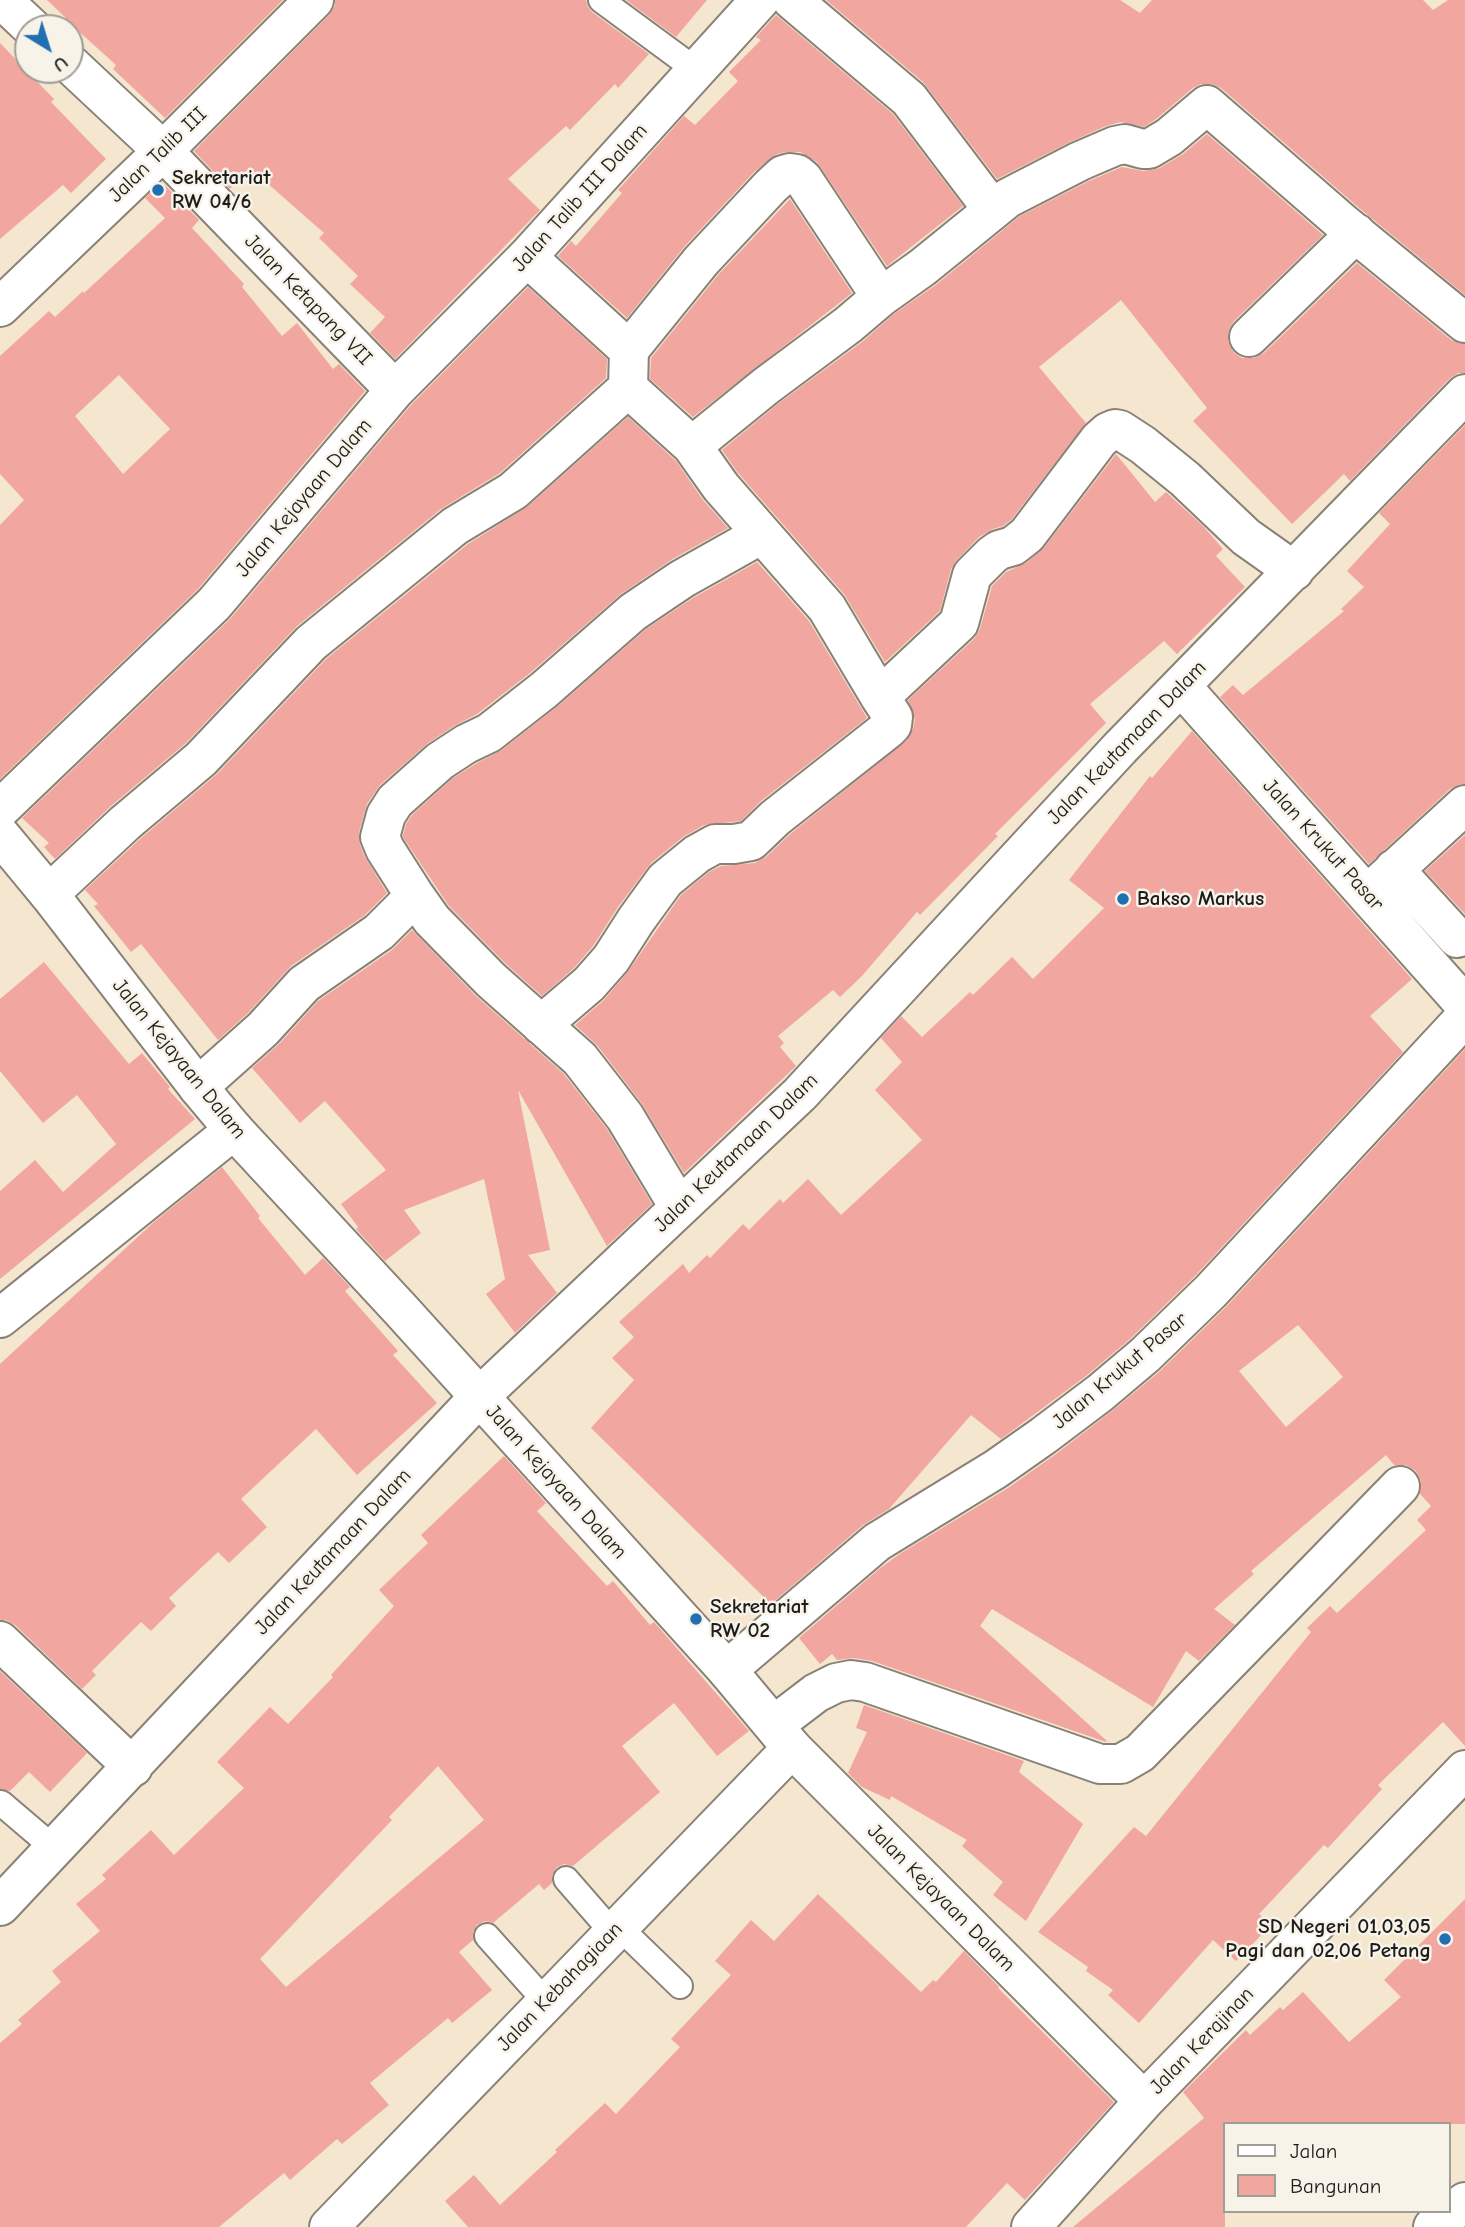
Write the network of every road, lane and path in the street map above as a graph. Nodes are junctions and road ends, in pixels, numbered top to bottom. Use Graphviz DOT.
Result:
graph roads {
  1 [pos="2,0"];
  2 [pos="314,0"];
  3 [pos="601,0"];
  4 [pos="760,0"];
  5 [pos="792,0"];
  6 [pos="17,14"];
  7 [pos="696,70"];
  8 [pos="84,77"];
  9 [pos="163,151"];
  10 [pos="993,210"];
  11 [pos="1356,233"];
  12 [pos="527,257"];
  13 [pos="881,297"];
  14 [pos="0,307"];
  15 [pos="1465,323"];
  16 [pos="1249,337"];
  17 [pos="629,350"];
  18 [pos="628,388"];
  19 [pos="395,390"];
  20 [pos="1465,394"];
  21 [pos="692,446"];
  22 [pos="762,534"];
  23 [pos="1294,571"];
  24 [pos="1181,686"];
  25 [pos="880,697"];
  26 [pos="1465,805"];
  27 [pos="2,835"];
  28 [pos="1381,882"];
  29 [pos="49,894"];
  30 [pos="415,896"];
  31 [pos="1457,938"];
  32 [pos="1465,1005"];
  33 [pos="1465,1017"];
  34 [pos="541,1025"];
  35 [pos="198,1087"];
  36 [pos="234,1130"];
  37 [pos="679,1208"];
  38 [pos="0,1318"];
  39 [pos="479,1397"];
  40 [pos="1400,1486"];
  41 [pos="0,1640"];
  42 [pos="727,1670"];
  43 [pos="783,1737"];
  44 [pos="133,1767"];
  45 [pos="1465,1770"];
  46 [pos="1,1803"];
  47 [pos="55,1849"];
  48 [pos="566,1879"];
  49 [pos="0,1906"];
  50 [pos="616,1930"];
  51 [pos="487,1936"];
  52 [pos="680,1986"];
  53 [pos="545,2002"];
  54 [pos="1144,2101"];
  55 [pos="1465,2203"];
  56 [pos="329,2227"];
  57 [pos="1031,2227"];
  58 [pos="1433,2227"];
  1 -- 6 [label="street"];
  2 -- 9 [label="street, Jalan Talib III"];
  3 -- 7 [label="lane"];
  4 -- 7 [label="street, Jalan Talib III Dalam"];
  5 -- 10 [label="street"];
  7 -- 12 [label="street, Jalan Talib III Dalam"];
  8 -- 9 [label="street, Jalan Ketapang VII"];
  9 -- 14 [label="street, Jalan Talib III"];
  9 -- 19 [label="street, Jalan Ketapang VII"];
  10 -- 11 [label="street"];
  10 -- 13 [label="street"];
  11 -- 15 [label="street"];
  11 -- 16 [label="street"];
  12 -- 17 [label="street"];
  12 -- 19 [label="street, Jalan Talib III Dalam"];
  13 -- 17 [label="street"];
  13 -- 21 [label="street"];
  17 -- 18 [label="street"];
  18 -- 21 [label="street"];
  18 -- 29 [label="street"];
  19 -- 27 [label="street, Jalan Kejayaan Dalam"];
  20 -- 23 [label="street, Jalan Keutamaan Dalam"];
  21 -- 22 [label="street"];
  22 -- 25 [label="street"];
  22 -- 30 [label="street"];
  23 -- 24 [label="street, Jalan Keutamaan Dalam"];
  23 -- 25 [label="street"];
  24 -- 28 [label="street, Jalan Krukut Pasar"];
  24 -- 37 [label="street, Jalan Keutamaan Dalam"];
  25 -- 34 [label="street"];
  26 -- 28 [label="street"];
  27 -- 29 [label="street, Jalan Kejayaan Dalam"];
  28 -- 31 [label="street"];
  28 -- 32 [label="street, Jalan Krukut Pasar"];
  29 -- 35 [label="street, Jalan Kejayaan Dalam"];
  30 -- 34 [label="street"];
  30 -- 35 [label="street"];
  33 -- 42 [label="street, Jalan Krukut Pasar"];
  34 -- 37 [label="street"];
  35 -- 36 [label="street, Jalan Kejayaan Dalam"];
  36 -- 38 [label="street"];
  36 -- 39 [label="street, Jalan Kejayaan Dalam"];
  37 -- 39 [label="street, Jalan Keutamaan Dalam"];
  39 -- 42 [label="street, Jalan Kejayaan Dalam"];
  39 -- 44 [label="street, Jalan Keutamaan Dalam"];
  40 -- 43 [label="street, Jalan Kebahagiaan"];
  41 -- 44 [label="street"];
  42 -- 43 [label="street, Jalan Kejayaan Dalam"];
  43 -- 50 [label="street, Jalan Kebahagiaan"];
  43 -- 54 [label="street, Jalan Kejayaan Dalam"];
  44 -- 47 [label="street, Jalan Keutamaan Dalam"];
  45 -- 54 [label="street, Jalan Kerajinan"];
  46 -- 47 [label="lane"];
  47 -- 49 [label="street, Jalan Keutamaan Dalam"];
  48 -- 50 [label="lane"];
  50 -- 52 [label="lane"];
  50 -- 53 [label="street, Jalan Kebahagiaan"];
  51 -- 53 [label="lane"];
  53 -- 56 [label="street, Jalan Kebahagiaan"];
  54 -- 57 [label="street, Jalan Kerajinan"];
  55 -- 58 [label="street"];
}
